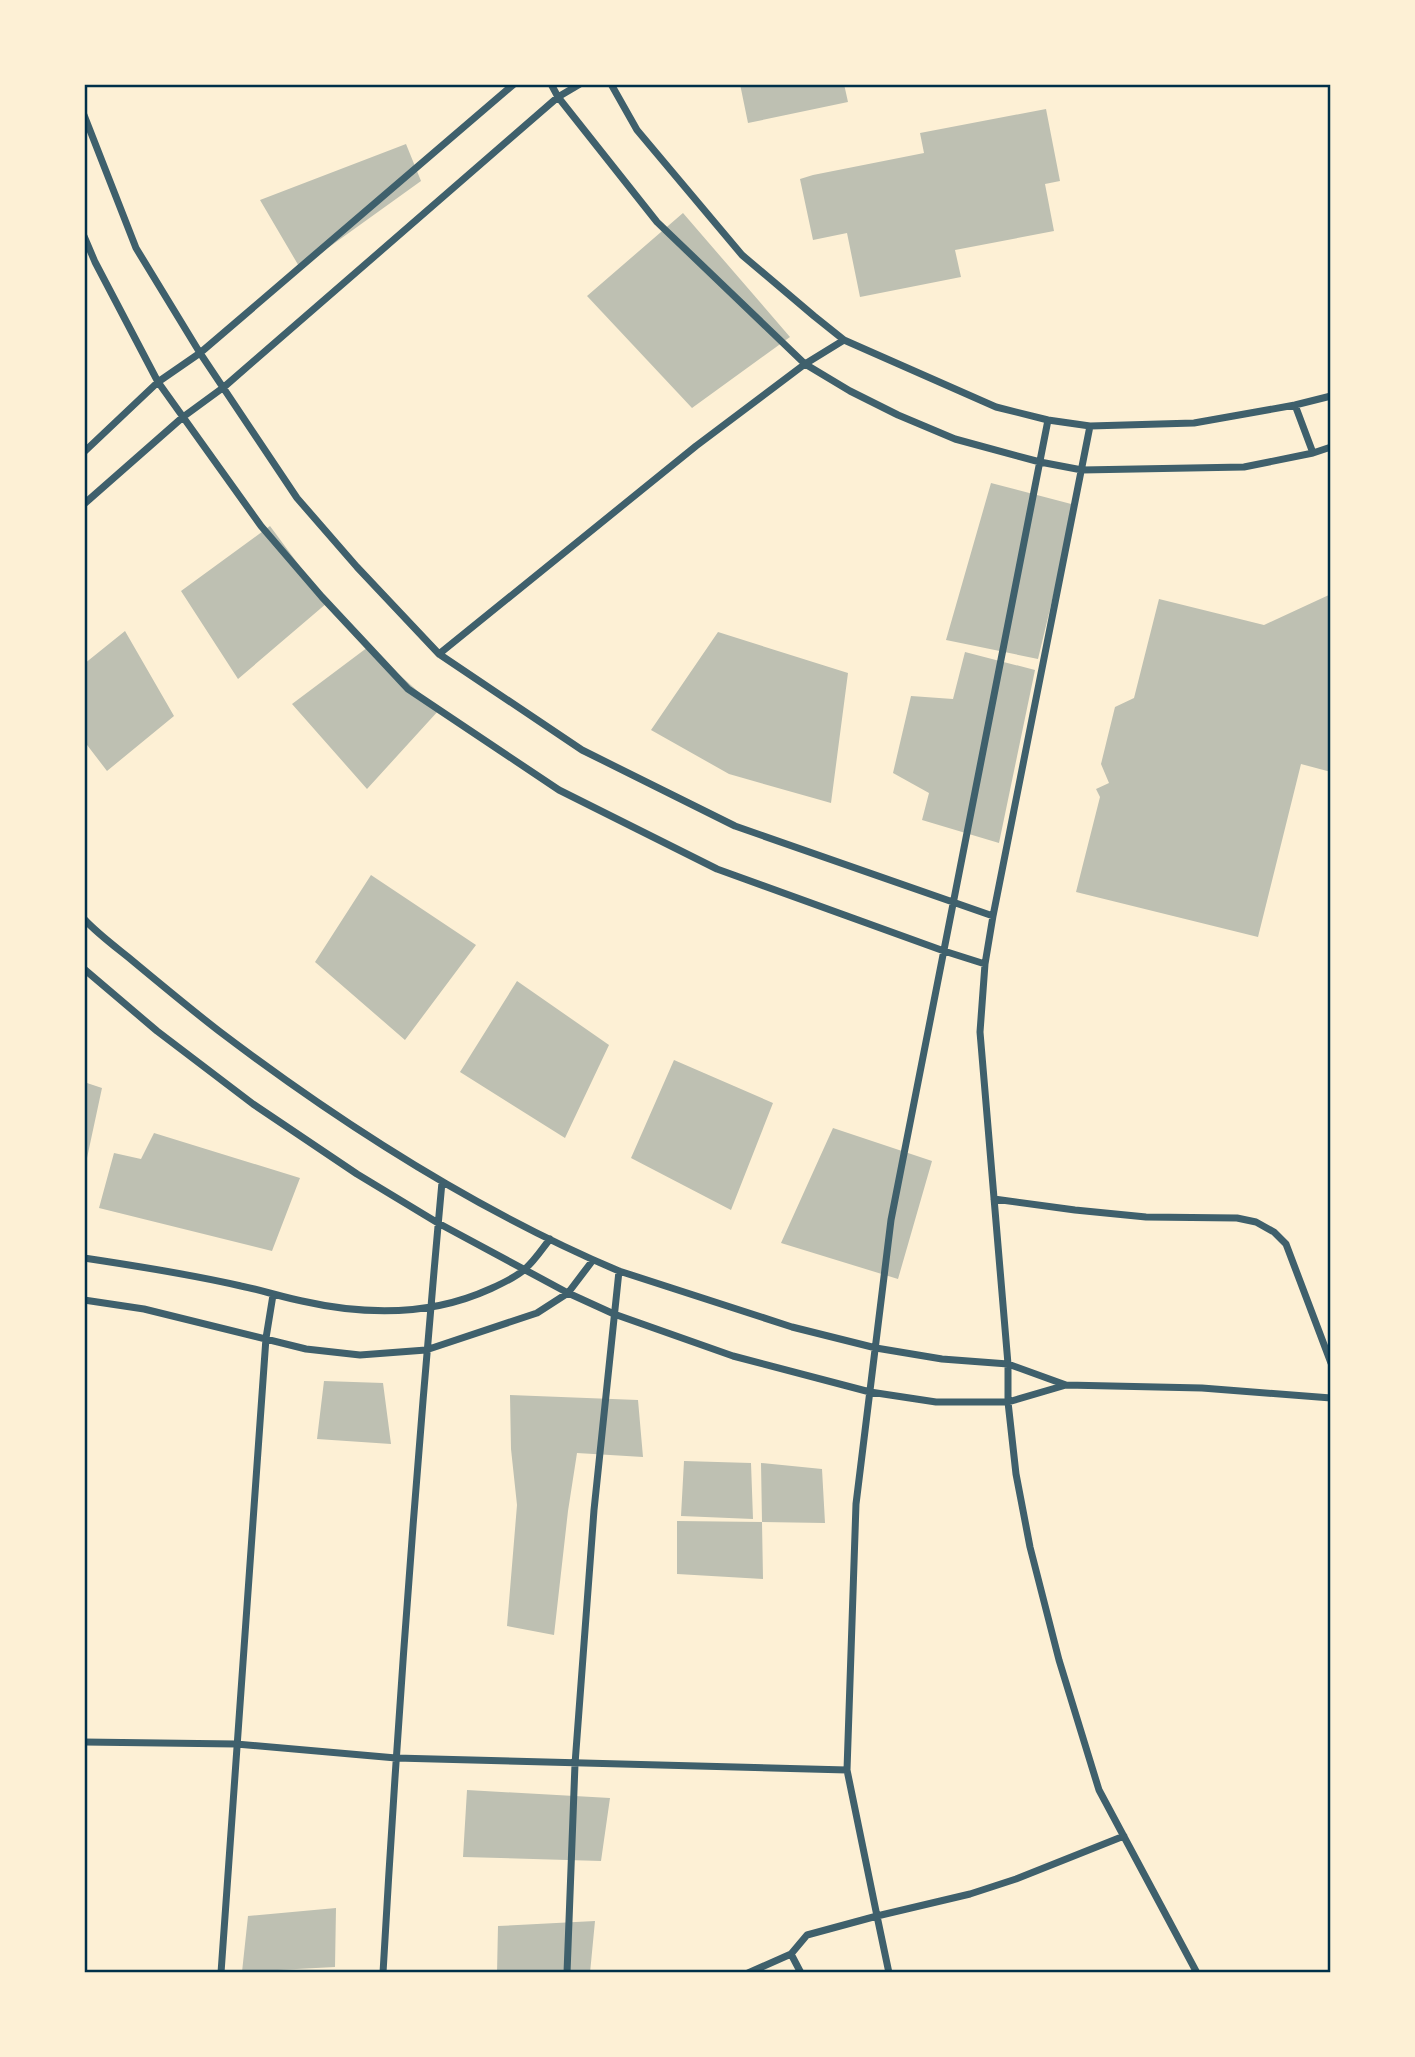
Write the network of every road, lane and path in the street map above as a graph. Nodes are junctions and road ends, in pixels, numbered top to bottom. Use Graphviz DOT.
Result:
graph roads {
  1 [pos="514,84"];
  2 [pos="551,84"];
  3 [pos="580,84"];
  4 [pos="611,84"];
  5 [pos="558,97"];
  6 [pos="84,115"];
  7 [pos="84,236"];
  8 [pos="844,340"];
  9 [pos="200,353"];
  10 [pos="805,364"];
  11 [pos="158,382"];
  12 [pos="224,387"];
  13 [pos="1331,396"];
  14 [pos="1295,405"];
  15 [pos="183,416"];
  16 [pos="1048,420"];
  17 [pos="1090,426"];
  18 [pos="1331,447"];
  19 [pos="84,452"];
  20 [pos="1313,453"];
  21 [pos="1040,462"];
  22 [pos="1082,470"];
  23 [pos="84,504"];
  24 [pos="439,654"];
  25 [pos="955,902"];
  26 [pos="993,916"];
  27 [pos="84,919"];
  28 [pos="944,951"];
  29 [pos="985,964"];
  30 [pos="84,969"];
  31 [pos="442,1182"];
  32 [pos="993,1199"];
  33 [pos="438,1223"];
  34 [pos="550,1239"];
  35 [pos="84,1258"];
  36 [pos="593,1260"];
  37 [pos="525,1270"];
  38 [pos="619,1271"];
  39 [pos="568,1293"];
  40 [pos="273,1295"];
  41 [pos="84,1300"];
  42 [pos="430,1307"];
  43 [pos="614,1314"];
  44 [pos="266,1338"];
  45 [pos="876,1348"];
  46 [pos="426,1350"];
  47 [pos="1331,1363"];
  48 [pos="1008,1364"];
  49 [pos="1066,1385"];
  50 [pos="870,1392"];
  51 [pos="1331,1398"];
  52 [pos="1008,1402"];
  53 [pos="84,1742"];
  54 [pos="236,1744"];
  55 [pos="396,1758"];
  56 [pos="575,1764"];
  57 [pos="847,1770"];
  58 [pos="1124,1836"];
  59 [pos="877,1916"];
  60 [pos="791,1954"];
  61 [pos="221,1973"];
  62 [pos="383,1973"];
  63 [pos="567,1973"];
  64 [pos="748,1973"];
  65 [pos="801,1973"];
  66 [pos="889,1973"];
  67 [pos="1196,1973"];
  1 -- 9 [label="street"];
  2 -- 5 [label="street"];
  3 -- 5 [label="street"];
  4 -- 8 [label="street"];
  5 -- 10 [label="street"];
  5 -- 12 [label="street"];
  6 -- 9 [label="street"];
  7 -- 11 [label="street"];
  8 -- 10 [label="street"];
  8 -- 16 [label="street"];
  9 -- 11 [label="street"];
  9 -- 12 [label="street"];
  10 -- 21 [label="street"];
  10 -- 24 [label="street"];
  11 -- 15 [label="street"];
  11 -- 19 [label="street"];
  12 -- 15 [label="street"];
  12 -- 24 [label="street"];
  13 -- 14 [label="street"];
  14 -- 17 [label="street"];
  14 -- 20 [label="street"];
  15 -- 23 [label="street"];
  15 -- 28 [label="street"];
  16 -- 17 [label="street"];
  16 -- 21 [label="street"];
  17 -- 22 [label="street"];
  18 -- 20 [label="street"];
  20 -- 22 [label="street"];
  21 -- 22 [label="street"];
  21 -- 25 [label="street"];
  22 -- 26 [label="street"];
  24 -- 25 [label="street"];
  25 -- 26 [label="street"];
  25 -- 28 [label="street"];
  26 -- 29 [label="street"];
  27 -- 31 [label="street"];
  28 -- 29 [label="street"];
  28 -- 45 [label="street"];
  29 -- 32 [label="street"];
  30 -- 33 [label="street"];
  31 -- 33 [label="street"];
  31 -- 34 [label="street"];
  32 -- 47 [label="street"];
  32 -- 48 [label="street"];
  33 -- 37 [label="street"];
  33 -- 42 [label="street"];
  34 -- 36 [label="street"];
  34 -- 37 [label="street"];
  35 -- 40 [label="street"];
  36 -- 38 [label="street"];
  36 -- 39 [label="street"];
  37 -- 39 [label="street"];
  37 -- 42 [label="street"];
  38 -- 43 [label="street"];
  38 -- 45 [label="street"];
  39 -- 43 [label="street"];
  39 -- 46 [label="street"];
  40 -- 42 [label="street"];
  40 -- 44 [label="street"];
  41 -- 44 [label="street"];
  42 -- 46 [label="street"];
  43 -- 50 [label="street"];
  43 -- 56 [label="street"];
  44 -- 46 [label="street"];
  44 -- 54 [label="street"];
  45 -- 48 [label="street"];
  45 -- 50 [label="street"];
  46 -- 55 [label="street"];
  48 -- 49 [label="street"];
  48 -- 52 [label="street"];
  49 -- 51 [label="street"];
  49 -- 52 [label="street"];
  50 -- 52 [label="street"];
  50 -- 57 [label="street"];
  52 -- 58 [label="street"];
  53 -- 54 [label="street"];
  54 -- 55 [label="street"];
  54 -- 61 [label="street"];
  55 -- 56 [label="street"];
  55 -- 62 [label="street"];
  56 -- 57 [label="street"];
  56 -- 63 [label="street"];
  57 -- 59 [label="street"];
  58 -- 59 [label="street"];
  58 -- 67 [label="street"];
  59 -- 60 [label="street"];
  59 -- 66 [label="street"];
  60 -- 64 [label="street"];
  60 -- 65 [label="street"];
}
